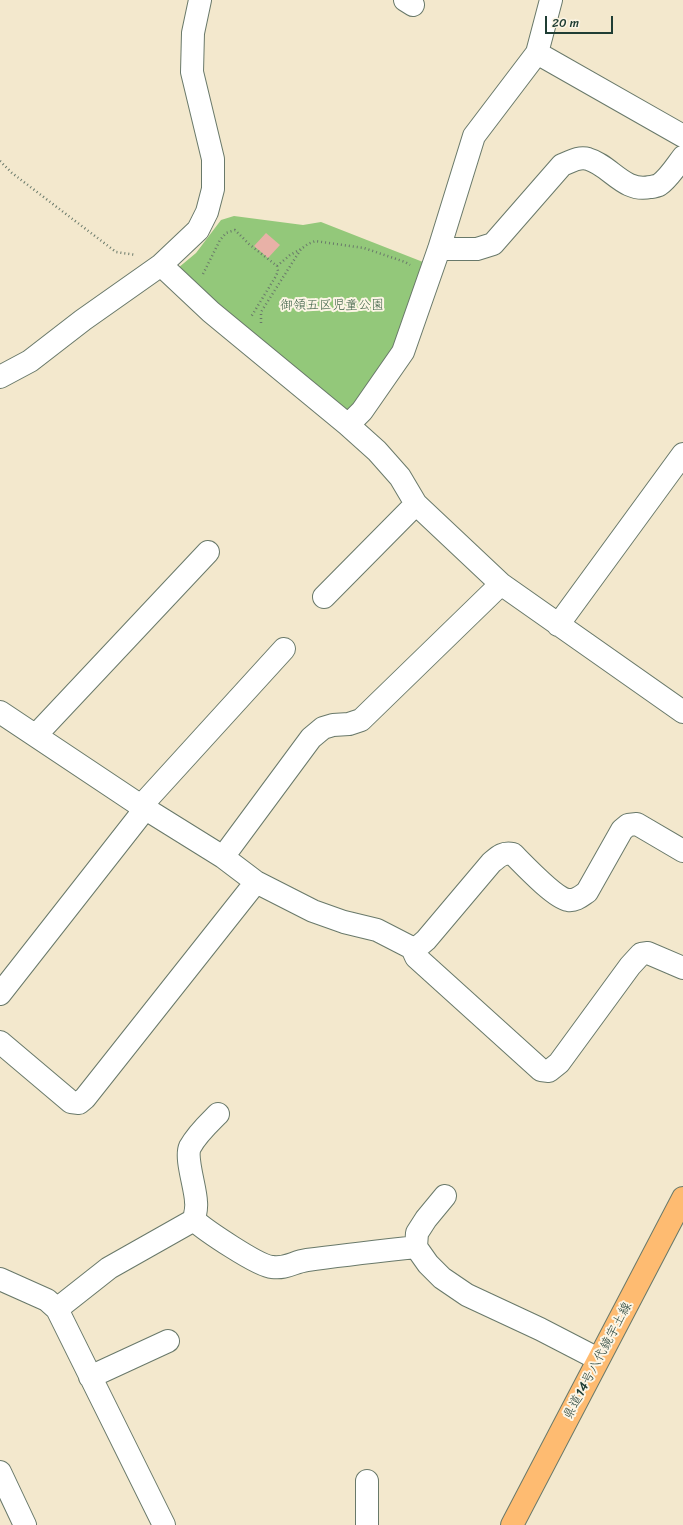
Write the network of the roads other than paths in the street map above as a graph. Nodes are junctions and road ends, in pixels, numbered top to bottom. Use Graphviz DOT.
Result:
graph roads {
  1 [pos="200,0"];
  2 [pos="551,0"];
  3 [pos="537,53"];
  4 [pos="683,136"];
  5 [pos="683,157"];
  6 [pos="439,249"];
  7 [pos="161,265"];
  8 [pos="0,377"];
  9 [pos="348,426"];
  10 [pos="683,454"];
  11 [pos="416,504"];
  12 [pos="208,552"];
  13 [pos="501,584"];
  14 [pos="324,597"];
  15 [pos="558,625"];
  16 [pos="284,649"];
  17 [pos="0,712"];
  18 [pos="683,712"];
  19 [pos="36,735"];
  20 [pos="143,807"];
  21 [pos="683,851"];
  22 [pos="223,857"];
  23 [pos="256,882"];
  24 [pos="412,948"];
  25 [pos="683,968"];
  26 [pos="0,994"];
  27 [pos="0,1042"];
  28 [pos="218,1114"];
  29 [pos="445,1196"];
  30 [pos="683,1198"];
  31 [pos="194,1220"];
  32 [pos="416,1247"];
  33 [pos="0,1280"];
  34 [pos="57,1309"];
  35 [pos="168,1341"];
  36 [pos="598,1359"];
  37 [pos="90,1377"];
  38 [pos="0,1472"];
  39 [pos="367,1481"];
  40 [pos="25,1525"];
  41 [pos="164,1525"];
  42 [pos="367,1525"];
  43 [pos="512,1525"];
  1 -- 7 [label="street"];
  2 -- 3 [label="street"];
  3 -- 4 [label="street"];
  3 -- 6 [label="street"];
  5 -- 6 [label="street"];
  6 -- 9 [label="street"];
  7 -- 8 [label="street"];
  7 -- 9 [label="street"];
  9 -- 11 [label="street"];
  10 -- 15 [label="street"];
  11 -- 13 [label="street"];
  11 -- 14 [label="street"];
  12 -- 19 [label="street"];
  13 -- 15 [label="street"];
  13 -- 22 [label="street"];
  15 -- 18 [label="street"];
  16 -- 20 [label="street"];
  17 -- 19 [label="street"];
  19 -- 20 [label="street"];
  20 -- 22 [label="street"];
  20 -- 26 [label="street"];
  21 -- 24 [label="street"];
  22 -- 23 [label="street"];
  23 -- 24 [label="street"];
  23 -- 27 [label="street"];
  24 -- 25 [label="street"];
  28 -- 31 [label="street"];
  29 -- 32 [label="street"];
  30 -- 36 [label="main road, 県道14号八代鏡宇土線"];
  31 -- 32 [label="street"];
  31 -- 34 [label="street"];
  32 -- 36 [label="street"];
  33 -- 34 [label="street"];
  34 -- 37 [label="street"];
  35 -- 37 [label="street"];
  36 -- 43 [label="main road, 県道14号八代鏡宇土線"];
  37 -- 41 [label="street"];
  38 -- 40 [label="street"];
  39 -- 42 [label="street"];
}
